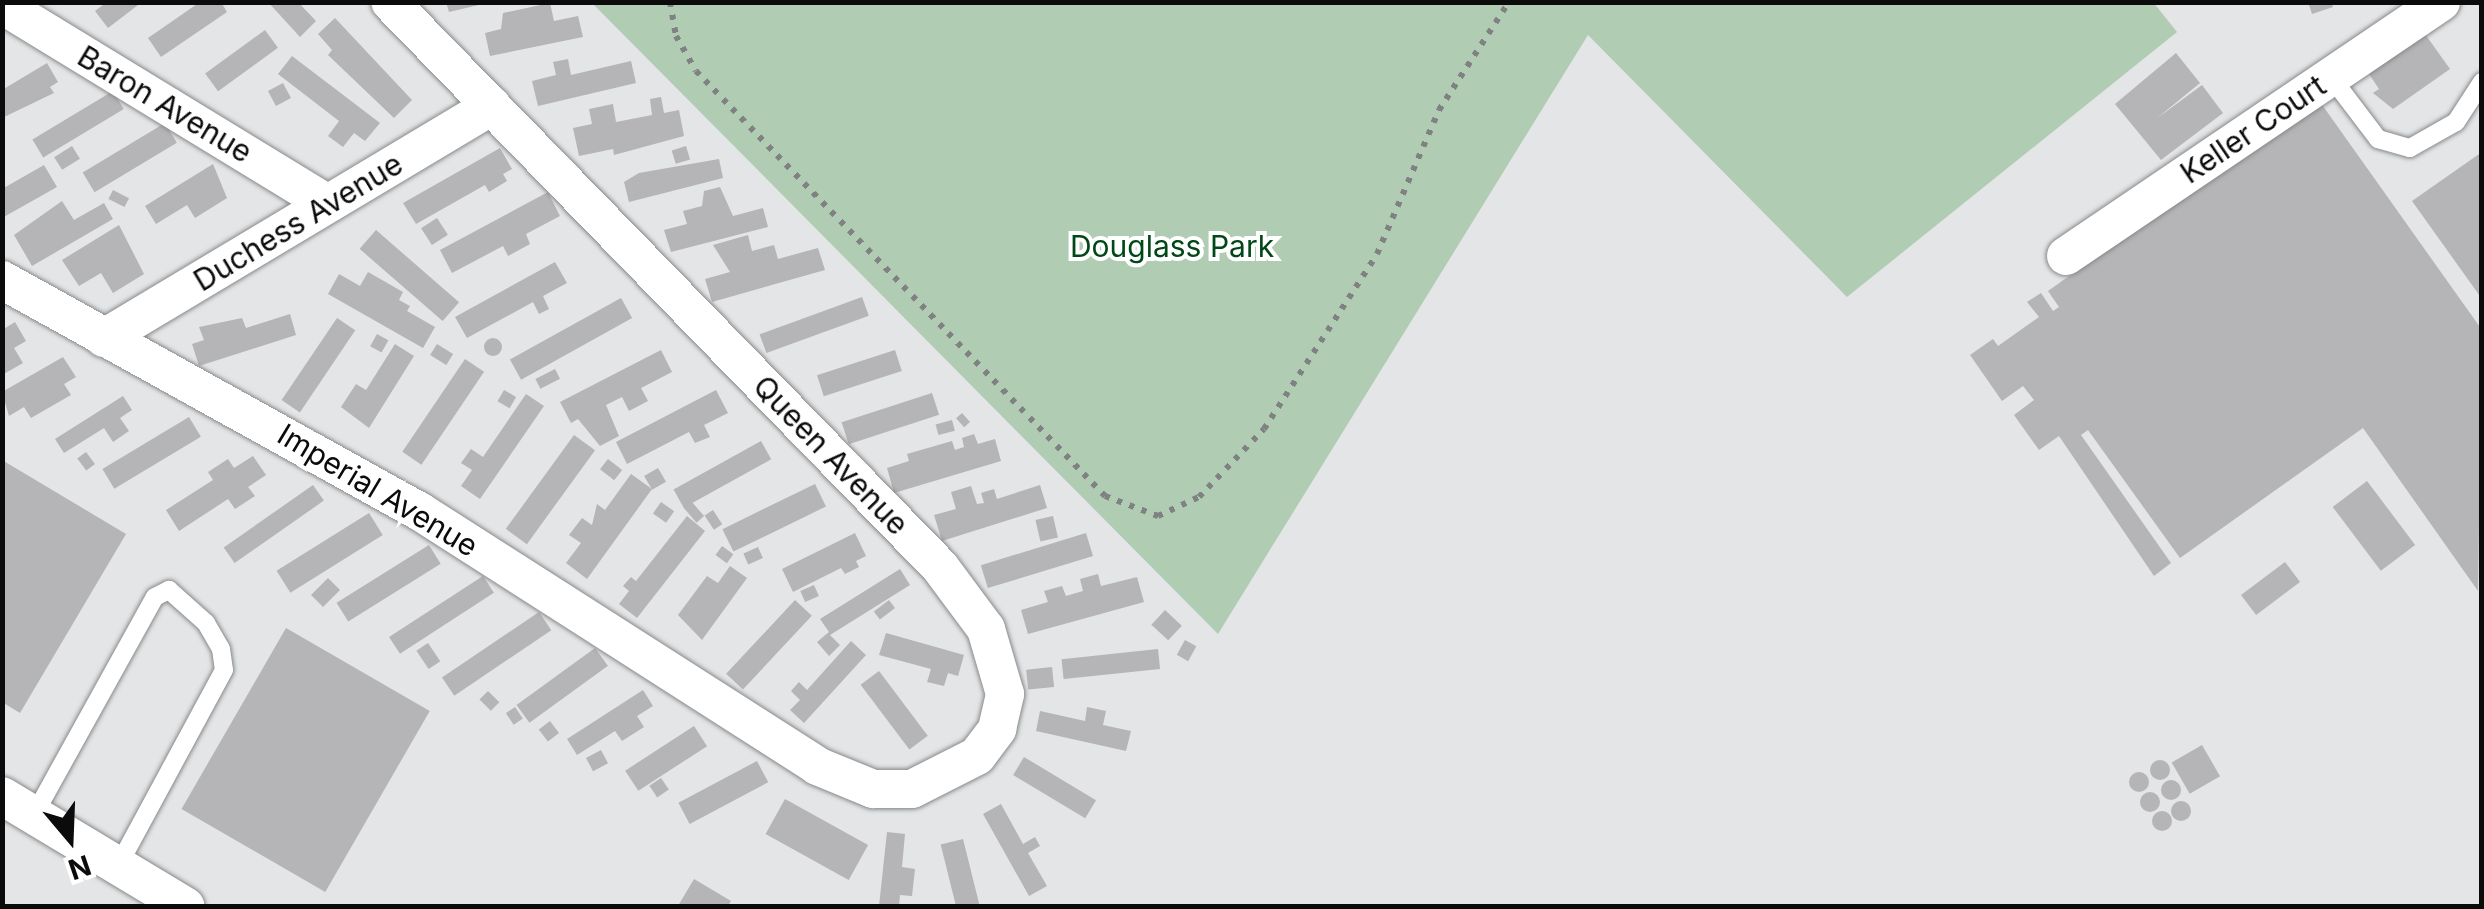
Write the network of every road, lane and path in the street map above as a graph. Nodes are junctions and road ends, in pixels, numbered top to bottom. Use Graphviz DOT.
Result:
graph roads {
  1 [pos="390,2"];
  2 [pos="670,2"];
  3 [pos="1509,2"];
  4 [pos="2441,2"];
  5 [pos="2,5"];
  6 [pos="2332,76"];
  7 [pos="2482,82"];
  8 [pos="492,106"];
  9 [pos="327,203"];
  10 [pos="2066,256"];
  11 [pos="2,280"];
  12 [pos="104,338"];
  13 [pos="743,719"];
  14 [pos="18,806"];
  15 [pos="118,866"];
  16 [pos="185,906"];
  1 -- 8 [label="street, Queen Avenue"];
  2 -- 3 [label="path"];
  4 -- 6 [label="street, Keller Court"];
  5 -- 9 [label="street, Baron Avenue"];
  6 -- 7 [label="lane"];
  6 -- 10 [label="street, Keller Court"];
  8 -- 9 [label="street, Duchess Avenue"];
  8 -- 13 [label="street, Queen Avenue"];
  9 -- 12 [label="street, Duchess Avenue"];
  11 -- 12 [label="street, Imperial Avenue"];
  12 -- 13 [label="street, Imperial Avenue"];
  14 -- 15 [label="street"];
  14 -- 15 [label="lane"];
  15 -- 16 [label="street"];
}
